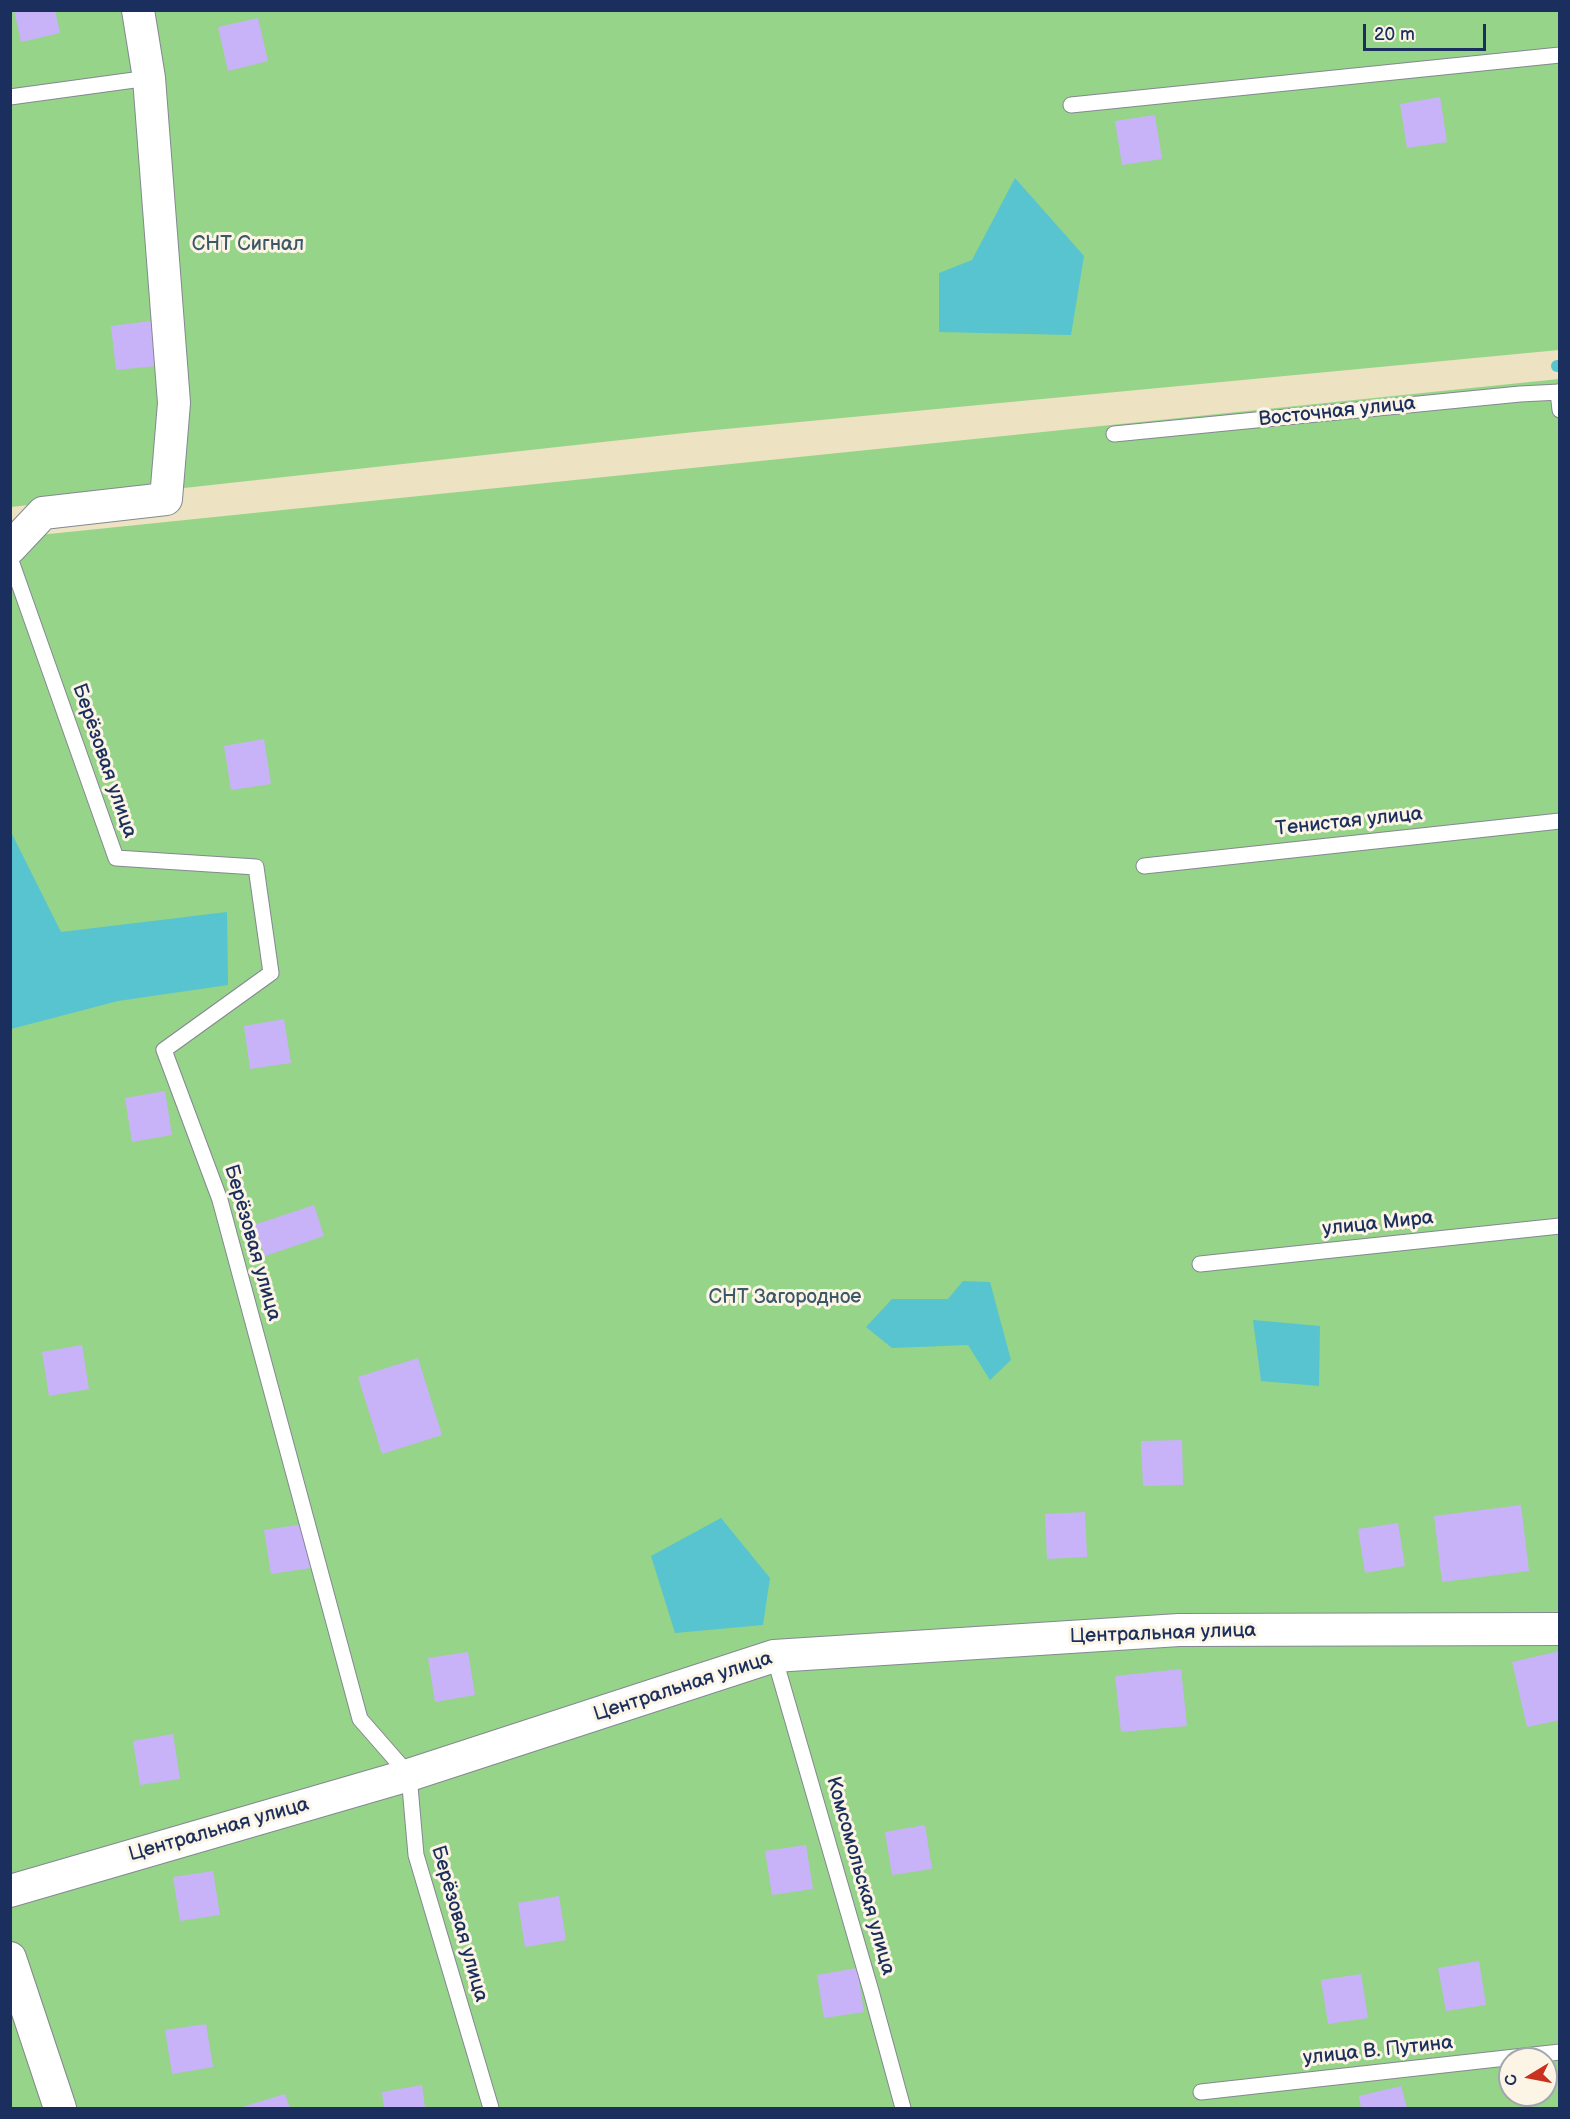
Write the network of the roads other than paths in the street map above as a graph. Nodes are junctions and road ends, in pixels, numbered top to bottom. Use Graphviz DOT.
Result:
graph roads {
  1 [pos="138,10"];
  2 [pos="1560,55"];
  3 [pos="149,78"];
  4 [pos="10,97"];
  5 [pos="1071,105"];
  6 [pos="1559,392"];
  7 [pos="1560,410"];
  8 [pos="1114,434"];
  9 [pos="10,549"];
  10 [pos="10,558"];
  11 [pos="1560,821"];
  12 [pos="1144,866"];
  13 [pos="1560,1226"];
  14 [pos="1200,1264"];
  15 [pos="1560,1629"];
  16 [pos="774,1656"];
  17 [pos="409,1775"];
  18 [pos="10,1891"];
  19 [pos="10,1958"];
  20 [pos="1560,2052"];
  21 [pos="1201,2092"];
  22 [pos="60,2109"];
  23 [pos="491,2109"];
  24 [pos="903,2109"];
  1 -- 3 [label="street"];
  2 -- 5 [label="lane"];
  3 -- 4 [label="lane"];
  3 -- 9 [label="street"];
  6 -- 7 [label="lane"];
  6 -- 8 [label="lane, Восточная улица"];
  10 -- 17 [label="lane, Берёзовая улица"];
  11 -- 12 [label="lane, Тенистая улица"];
  13 -- 14 [label="lane, улица Мира"];
  15 -- 16 [label="street, Центральная улица"];
  16 -- 17 [label="street, Центральная улица"];
  16 -- 24 [label="lane, Комсомольская улица"];
  17 -- 18 [label="street, Центральная улица"];
  17 -- 23 [label="lane, Берёзовая улица"];
  19 -- 22 [label="street"];
  20 -- 21 [label="lane, улица В. Путина"];
}
